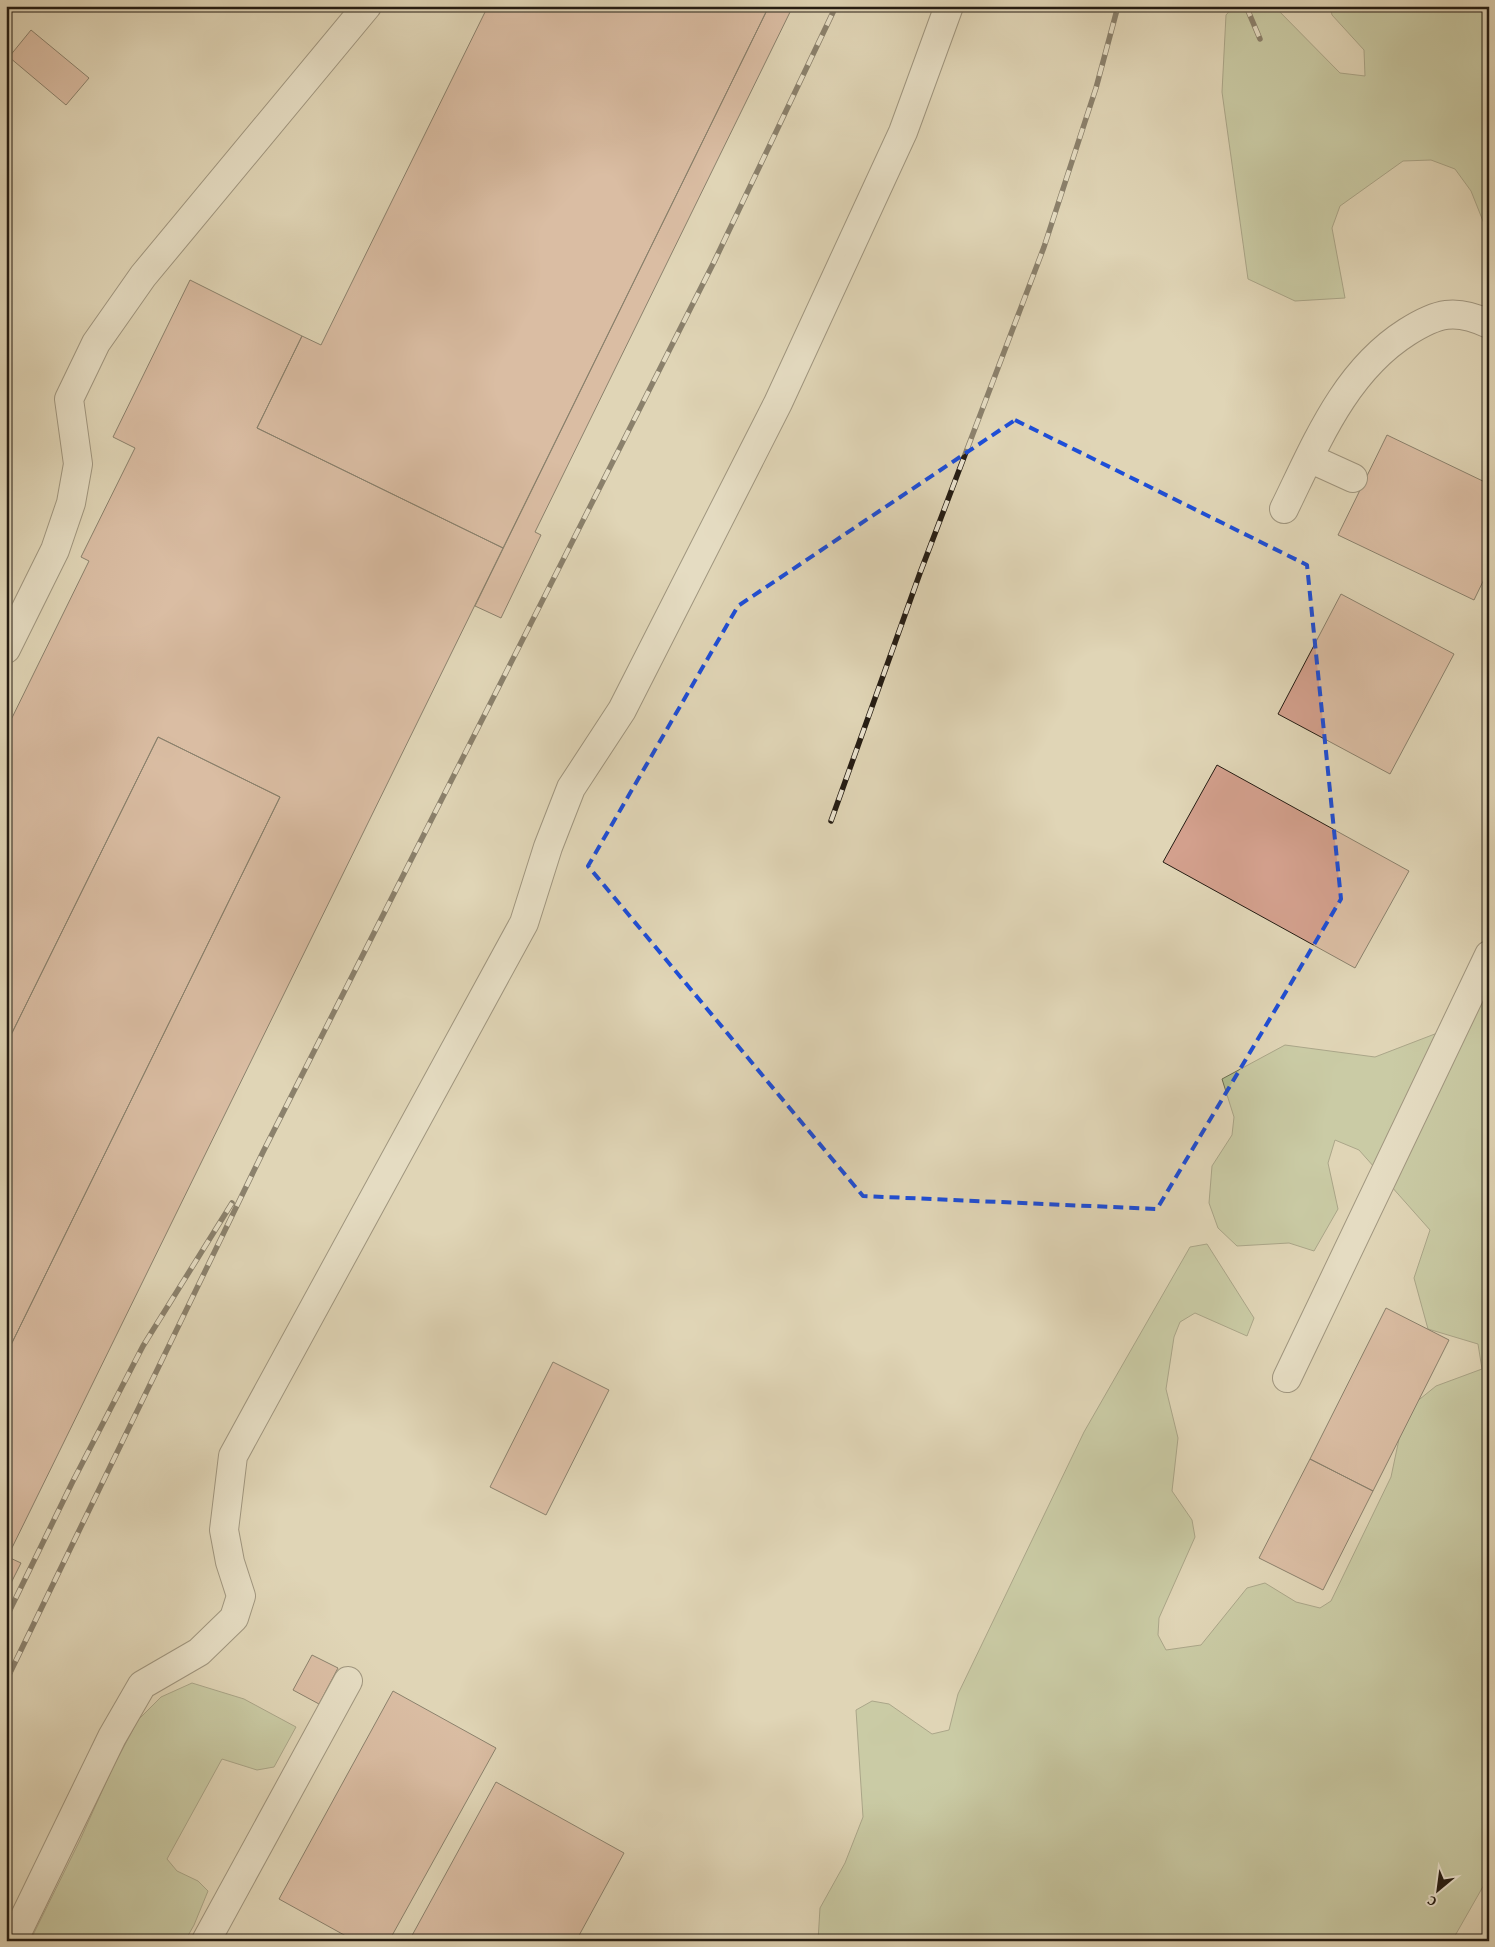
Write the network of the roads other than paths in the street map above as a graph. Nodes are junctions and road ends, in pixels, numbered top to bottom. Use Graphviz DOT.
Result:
graph roads {
  1 [pos="367,6"];
  2 [pos="949,6"];
  3 [pos="1489,324"];
  4 [pos="1309,458"];
  5 [pos="1354,478"];
  6 [pos="1284,509"];
  7 [pos="6,648"];
  8 [pos="1489,954"];
  9 [pos="1287,1378"];
  10 [pos="348,1680"];
  11 [pos="13,1941"];
  12 [pos="206,1941"];
  1 -- 7 [label="lane"];
  2 -- 11 [label="lane"];
  3 -- 4 [label="lane"];
  4 -- 5 [label="lane"];
  4 -- 6 [label="lane"];
  8 -- 9 [label="lane"];
  10 -- 12 [label="lane"];
}
